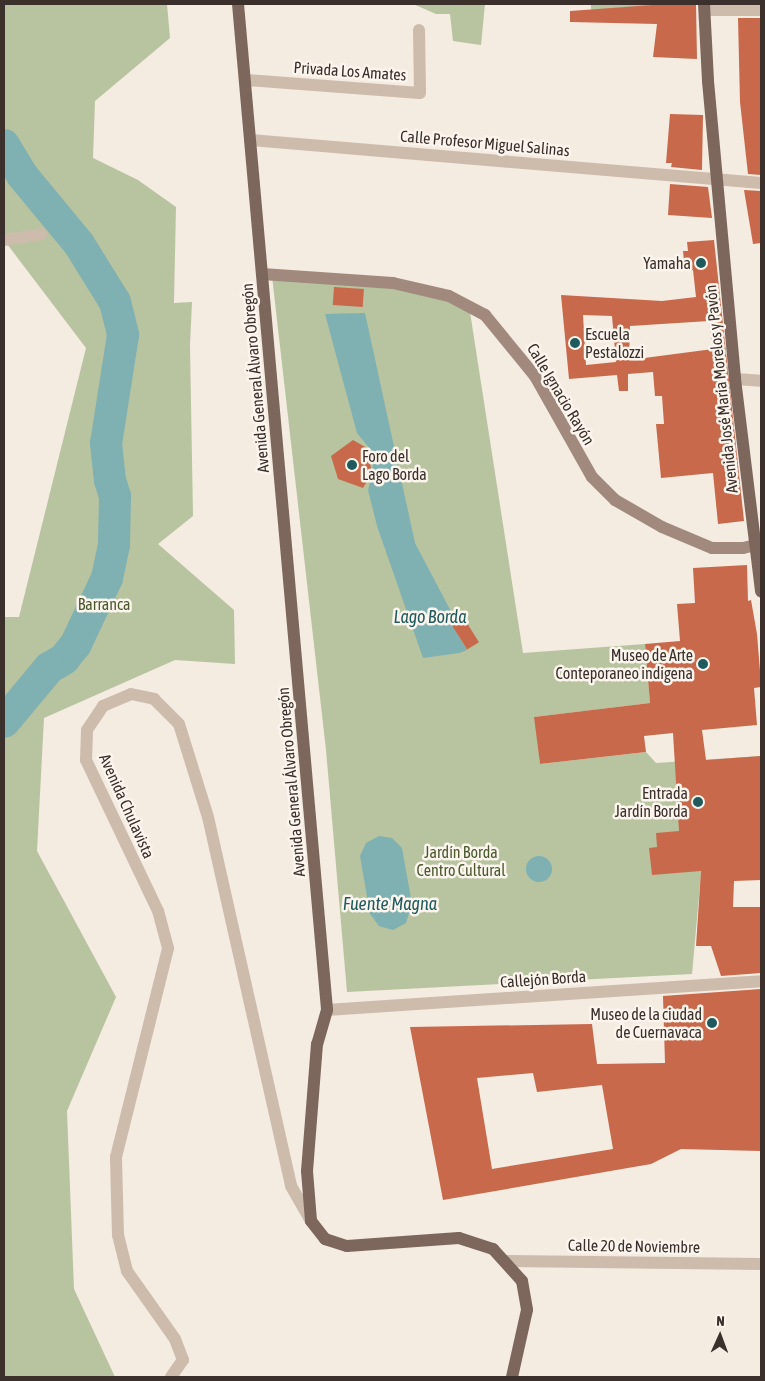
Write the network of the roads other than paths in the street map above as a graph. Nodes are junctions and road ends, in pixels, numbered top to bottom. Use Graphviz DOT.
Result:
graph roads {
  1 [pos="238,4"];
  2 [pos="704,7"];
  3 [pos="761,10"];
  4 [pos="419,30"];
  5 [pos="246,80"];
  6 [pos="250,140"];
  7 [pos="716,180"];
  8 [pos="761,183"];
  9 [pos="42,234"];
  10 [pos="4,240"];
  11 [pos="262,274"];
  12 [pos="735,379"];
  13 [pos="761,382"];
  14 [pos="759,545"];
  15 [pos="761,591"];
  16 [pos="761,981"];
  17 [pos="327,1010"];
  18 [pos="311,1221"];
  19 [pos="507,1261"];
  20 [pos="761,1264"];
  21 [pos="171,1377"];
  22 [pos="512,1377"];
  1 -- 5 [label="main road, Avenida General Álvaro Obregón"];
  2 -- 3 [label="street"];
  2 -- 7 [label="main road, Avenida José María Morelos y Pavón"];
  4 -- 5 [label="street, Privada Los Amates"];
  5 -- 6 [label="main road, Avenida General Álvaro Obregón"];
  6 -- 7 [label="street, Calle Profesor Miguel Salinas"];
  6 -- 11 [label="main road, Avenida General Álvaro Obregón"];
  7 -- 8 [label="street, Calle Profesor Miguel Salinas"];
  7 -- 12 [label="main road, Avenida José María Morelos y Pavón"];
  9 -- 10 [label="street"];
  11 -- 14 [label="street, Calle Ignacio Rayón"];
  11 -- 17 [label="main road, Avenida General Álvaro Obregón"];
  12 -- 13 [label="street"];
  12 -- 14 [label="main road, Avenida José María Morelos y Pavón"];
  14 -- 15 [label="main road, Avenida José María Morelos y Pavón"];
  16 -- 17 [label="street, Callejón Borda"];
  17 -- 18 [label="main road, Avenida General Álvaro Obregón"];
  18 -- 19 [label="main road"];
  18 -- 21 [label="street, Avenida Chulavista"];
  19 -- 20 [label="street, Calle 20 de Noviembre"];
  19 -- 22 [label="main road"];
}
